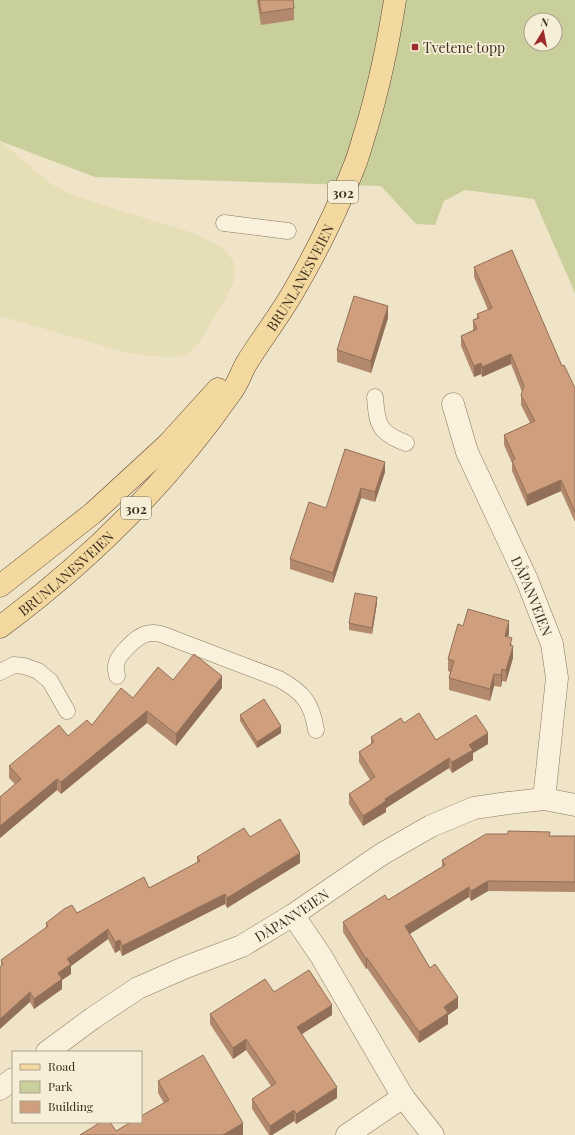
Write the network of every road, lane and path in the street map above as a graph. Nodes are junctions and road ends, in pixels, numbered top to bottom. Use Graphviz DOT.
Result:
graph roads {
  1 [pos="395,0"];
  2 [pos="224,223"];
  3 [pos="288,231"];
  4 [pos="246,365"];
  5 [pos="374,397"];
  6 [pos="453,404"];
  7 [pos="406,443"];
  8 [pos="0,586"];
  9 [pos="0,627"];
  10 [pos="0,672"];
  11 [pos="117,676"];
  12 [pos="67,711"];
  13 [pos="316,730"];
  14 [pos="544,799"];
  15 [pos="575,805"];
  16 [pos="293,914"];
  17 [pos="48,1051"];
  18 [pos="12,1080"];
  19 [pos="0,1089"];
  20 [pos="403,1097"];
  21 [pos="347,1135"];
  22 [pos="433,1135"];
  1 -- 4 [label="main road, BRUNLANESVEIEN / 302"];
  2 -- 3 [label="lane"];
  4 -- 8 [label="main road, BRUNLANESVEIEN / 302"];
  4 -- 9 [label="main road, BRUNLANESVEIEN / 302"];
  5 -- 7 [label="lane"];
  6 -- 14 [label="street, DÅPANVEIEN"];
  10 -- 12 [label="lane"];
  11 -- 13 [label="lane"];
  14 -- 15 [label="street, DÅPANVEIEN"];
  14 -- 16 [label="street, DÅPANVEIEN"];
  16 -- 17 [label="street, DÅPANVEIEN"];
  16 -- 20 [label="street"];
  18 -- 19 [label="street"];
  20 -- 21 [label="street"];
  20 -- 22 [label="street"];
}
